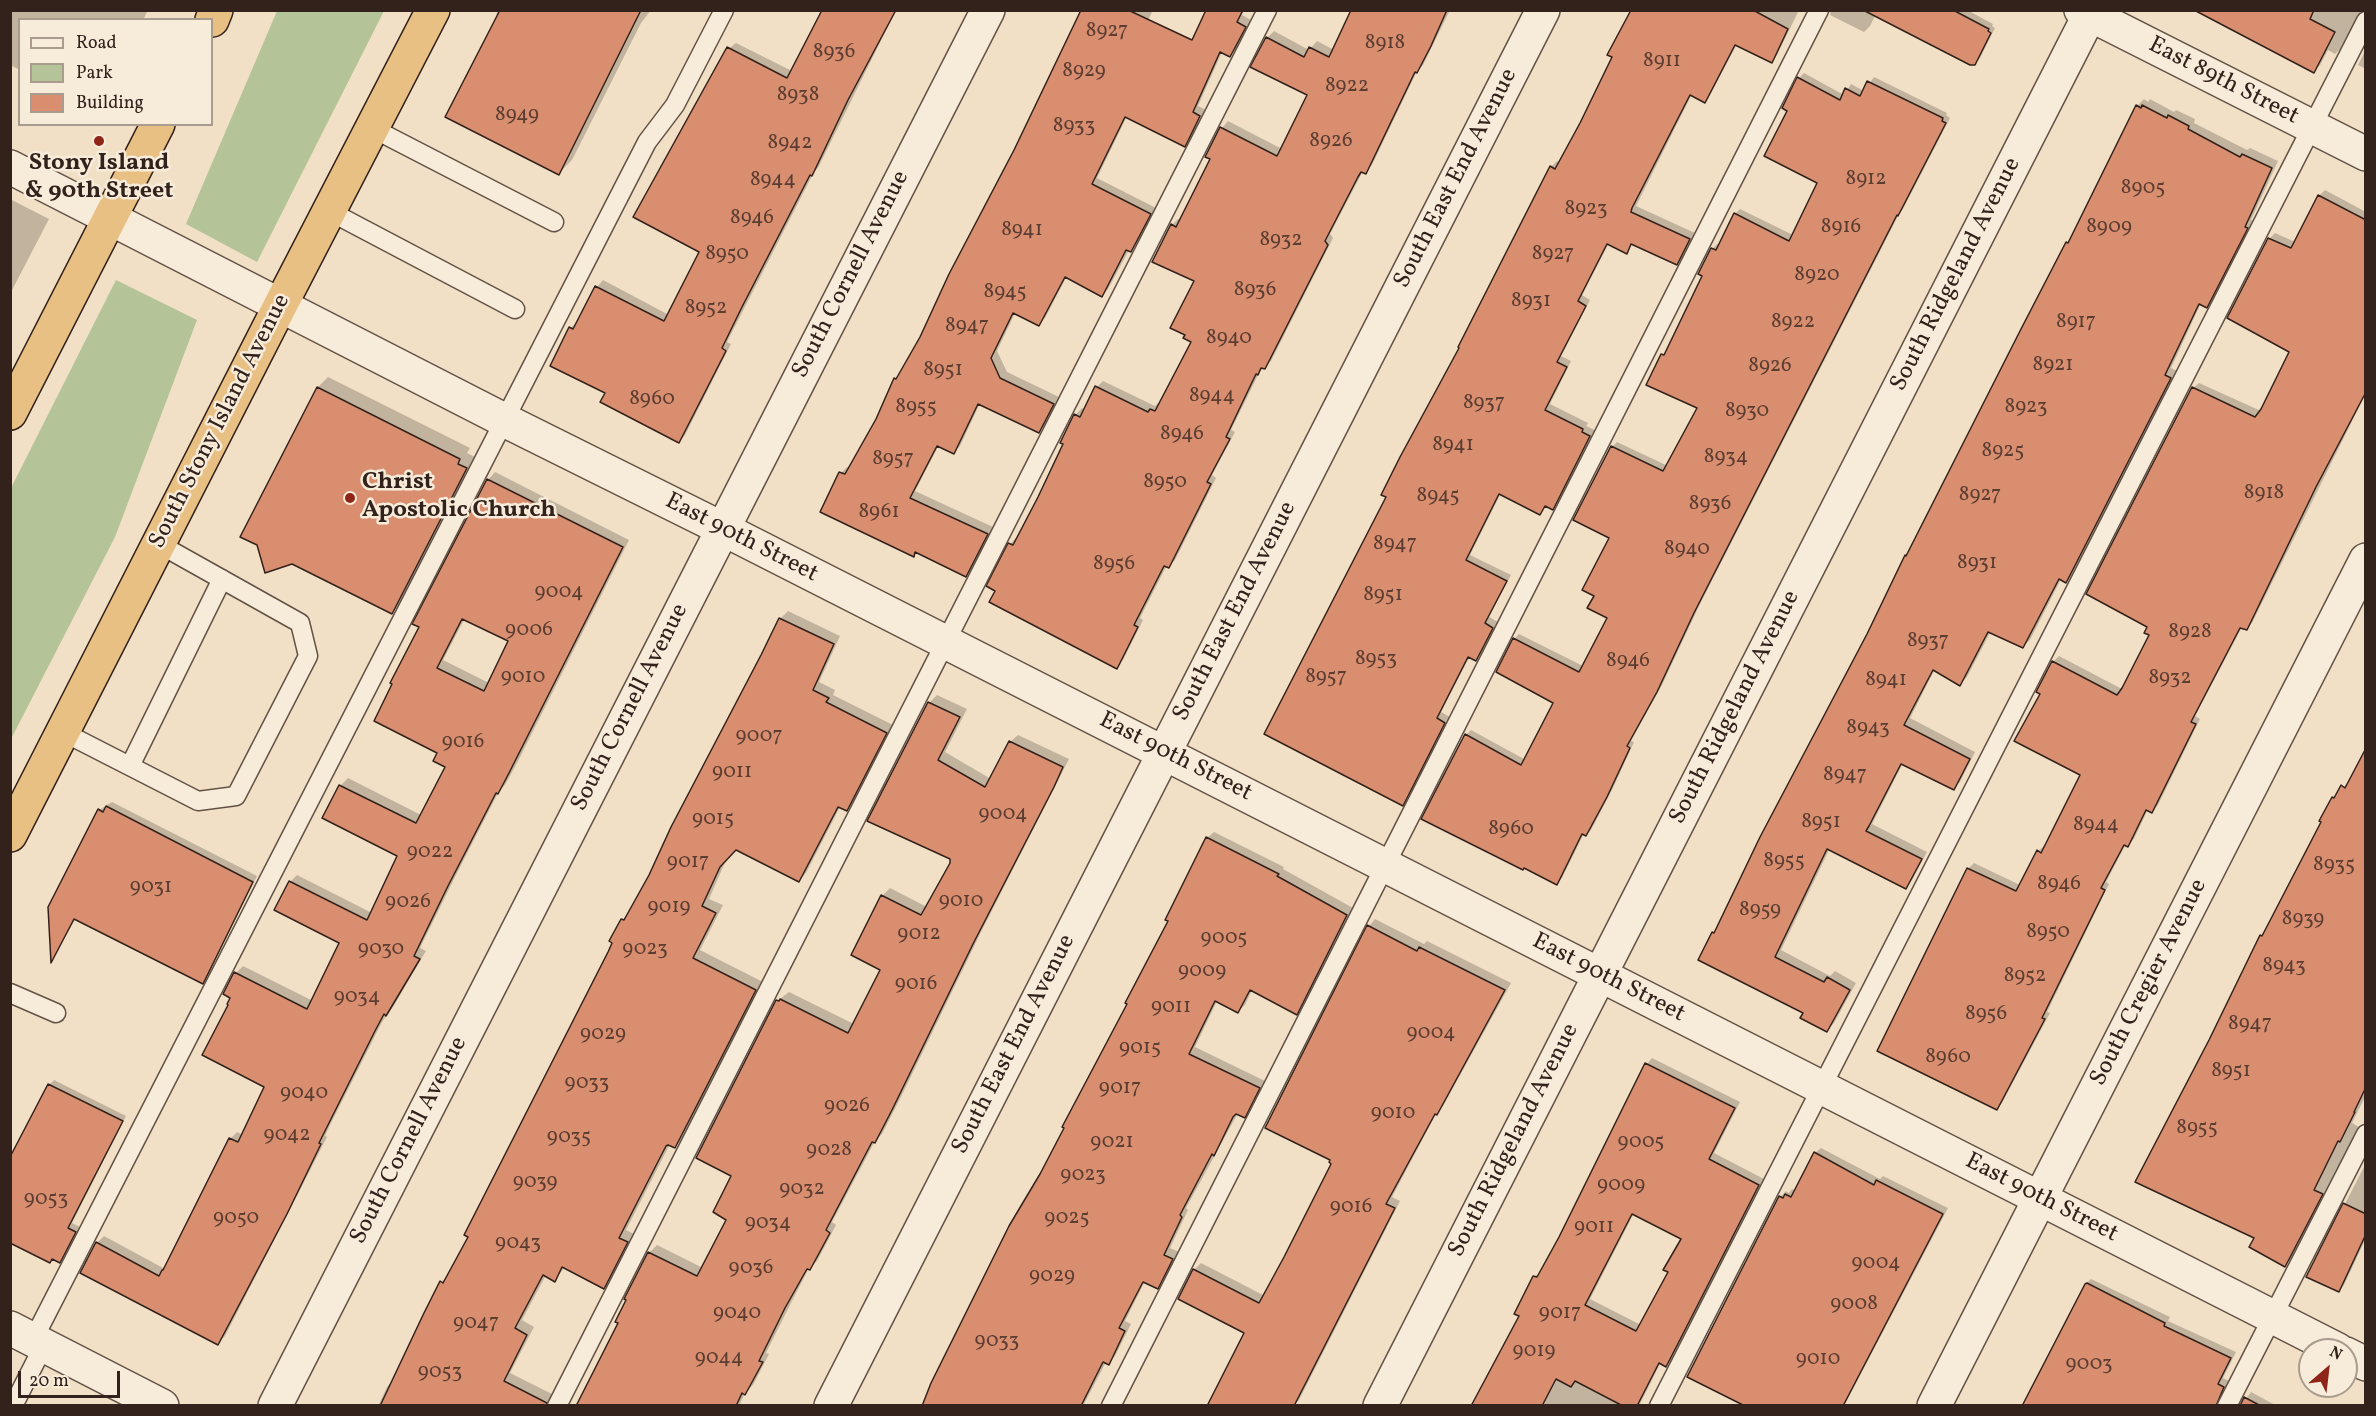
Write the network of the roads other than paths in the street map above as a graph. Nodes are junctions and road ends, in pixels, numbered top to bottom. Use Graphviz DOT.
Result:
graph roads {
  1 [pos="433,10"];
  2 [pos="724,10"];
  3 [pos="988,10"];
  4 [pos="1267,10"];
  5 [pos="1543,10"];
  6 [pos="1819,10"];
  7 [pos="2088,12"];
  8 [pos="2366,21"];
  9 [pos="157,126"];
  10 [pos="2312,127"];
  11 [pos="372,128"];
  12 [pos="2366,154"];
  13 [pos="10,167"];
  14 [pos="329,212"];
  15 [pos="110,218"];
  16 [pos="554,222"];
  17 [pos="280,304"];
  18 [pos="515,309"];
  19 [pos="10,413"];
  20 [pos="504,420"];
  21 [pos="723,529"];
  22 [pos="159,544"];
  23 [pos="2366,560"];
  24 [pos="222,579"];
  25 [pos="946,642"];
  26 [pos="63,732"];
  27 [pos="1164,753"];
  28 [pos="130,766"];
  29 [pos="10,835"];
  30 [pos="1386,866"];
  31 [pos="1600,975"];
  32 [pos="10,993"];
  33 [pos="56,1012"];
  34 [pos="1822,1087"];
  35 [pos="2366,1134"];
  36 [pos="2040,1198"];
  37 [pos="2273,1317"];
  38 [pos="29,1338"];
  39 [pos="2314,1338"];
  40 [pos="13,1406"];
  41 [pos="162,1406"];
  42 [pos="274,1406"];
  43 [pos="557,1406"];
  44 [pos="831,1406"];
  45 [pos="1111,1406"];
  46 [pos="1380,1406"];
  47 [pos="1659,1406"];
  48 [pos="1934,1406"];
  49 [pos="2227,1406"];
  1 -- 11 [label="highway, South Stony Island Avenue"];
  2 -- 20 [label="lane"];
  3 -- 21 [label="street, South Cornell Avenue"];
  4 -- 25 [label="lane"];
  5 -- 27 [label="street, South East End Avenue"];
  6 -- 30 [label="lane"];
  7 -- 10 [label="street, East 89th Street"];
  7 -- 31 [label="street, South Ridgeland Avenue"];
  8 -- 10 [label="lane"];
  9 -- 15 [label="highway"];
  10 -- 12 [label="street, East 89th Street"];
  10 -- 34 [label="lane"];
  11 -- 14 [label="highway, South Stony Island Avenue"];
  11 -- 16 [label="lane"];
  13 -- 15 [label="street, East 90th Street"];
  14 -- 17 [label="highway, South Stony Island Avenue"];
  14 -- 18 [label="lane"];
  15 -- 17 [label="street, East 90th Street"];
  15 -- 19 [label="highway"];
  17 -- 20 [label="street, East 90th Street"];
  17 -- 22 [label="highway, South Stony Island Avenue"];
  20 -- 21 [label="street, East 90th Street"];
  20 -- 38 [label="lane"];
  21 -- 25 [label="street, East 90th Street"];
  21 -- 42 [label="street, South Cornell Avenue"];
  22 -- 24 [label="lane"];
  22 -- 26 [label="highway, South Stony Island Avenue"];
  23 -- 36 [label="street, South Cregier Avenue"];
  24 -- 28 [label="lane"];
  24 -- 28 [label="lane"];
  25 -- 27 [label="street, East 90th Street"];
  25 -- 43 [label="lane"];
  26 -- 28 [label="lane"];
  26 -- 29 [label="highway, South Stony Island Avenue"];
  27 -- 30 [label="street, East 90th Street"];
  27 -- 44 [label="street, South East End Avenue"];
  30 -- 31 [label="street, East 90th Street"];
  30 -- 45 [label="lane"];
  31 -- 34 [label="street, East 90th Street"];
  31 -- 46 [label="street, South Ridgeland Avenue"];
  32 -- 33 [label="lane"];
  34 -- 36 [label="street, East 90th Street"];
  34 -- 47 [label="lane"];
  35 -- 37 [label="lane"];
  36 -- 37 [label="street, East 90th Street"];
  36 -- 48 [label="street, South Cregier Avenue"];
  37 -- 39 [label="street, East 90th Street"];
  37 -- 49 [label="lane"];
  38 -- 40 [label="lane"];
  38 -- 41 [label="street"];
}
